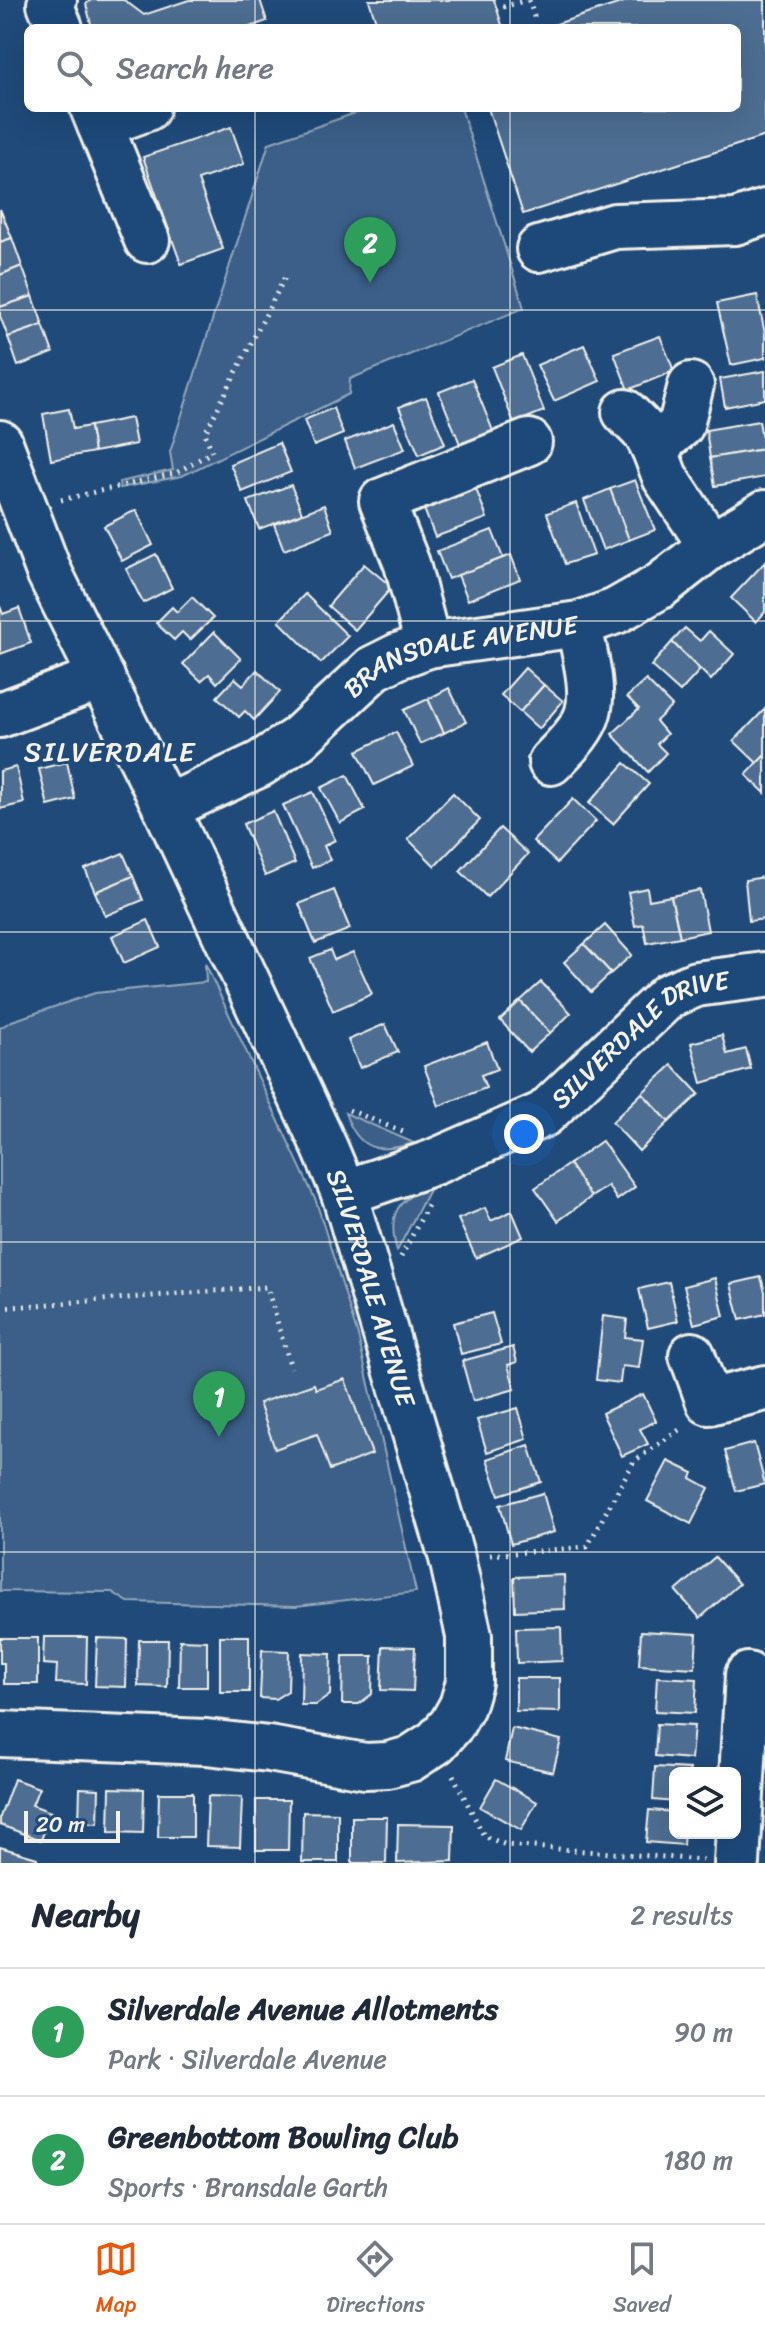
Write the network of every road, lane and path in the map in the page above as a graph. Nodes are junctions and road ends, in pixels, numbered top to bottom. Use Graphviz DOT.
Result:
graph roads {
  1 [pos="528,0"];
  2 [pos="503,7"];
  3 [pos="536,23"];
  4 [pos="122,112"];
  5 [pos="96,116"];
  6 [pos="765,212"];
  7 [pos="147,240"];
  8 [pos="539,249"];
  9 [pos="285,277"];
  10 [pos="691,385"];
  11 [pos="625,412"];
  12 [pos="529,442"];
  13 [pos="0,443"];
  14 [pos="654,448"];
  15 [pos="23,508"];
  16 [pos="765,513"];
  17 [pos="711,546"];
  18 [pos="579,624"];
  19 [pos="428,645"];
  20 [pos="102,677"];
  21 [pos="0,715"];
  22 [pos="551,762"];
  23 [pos="166,808"];
  24 [pos="765,975"];
  25 [pos="297,1088"];
  26 [pos="434,1162"];
  27 [pos="344,1193"];
  28 [pos="378,1303"];
  29 [pos="0,1308"];
  30 [pos="692,1355"];
  31 [pos="291,1368"];
  32 [pos="765,1388"];
  33 [pos="709,1402"];
  34 [pos="452,1558"];
  35 [pos="748,1675"];
  36 [pos="0,1734"];
  37 [pos="436,1742"];
  38 [pos="737,1863"];
  1 -- 2 [label="path"];
  1 -- 3 [label="path"];
  4 -- 5 [label="street"];
  5 -- 7 [label="street"];
  6 -- 8 [label="street"];
  9 -- 15 [label="path"];
  10 -- 14 [label="street"];
  11 -- 14 [label="street"];
  12 -- 19 [label="street"];
  13 -- 15 [label="street, SILVERDALE AVENUE"];
  14 -- 17 [label="street"];
  15 -- 20 [label="street, SILVERDALE AVENUE"];
  16 -- 17 [label="street, BRANSDALE AVENUE"];
  17 -- 18 [label="street, BRANSDALE AVENUE"];
  18 -- 19 [label="street, BRANSDALE AVENUE"];
  18 -- 22 [label="street"];
  19 -- 23 [label="street, BRANSDALE AVENUE"];
  20 -- 21 [label="street"];
  20 -- 23 [label="street, SILVERDALE AVENUE"];
  23 -- 25 [label="street, SILVERDALE AVENUE"];
  24 -- 26 [label="street, SILVERDALE DRIVE"];
  25 -- 26 [label="path"];
  25 -- 27 [label="street, SILVERDALE AVENUE"];
  26 -- 27 [label="street, SILVERDALE DRIVE"];
  26 -- 28 [label="path"];
  27 -- 28 [label="street, SILVERDALE AVENUE"];
  28 -- 34 [label="street, SILVERDALE AVENUE"];
  29 -- 31 [label="path"];
  30 -- 33 [label="street"];
  32 -- 33 [label="street"];
  33 -- 34 [label="path"];
  34 -- 37 [label="street, SILVERDALE AVENUE"];
  35 -- 38 [label="street"];
  36 -- 37 [label="street, SILVERDALE AVENUE"];
  37 -- 38 [label="path"];
}
